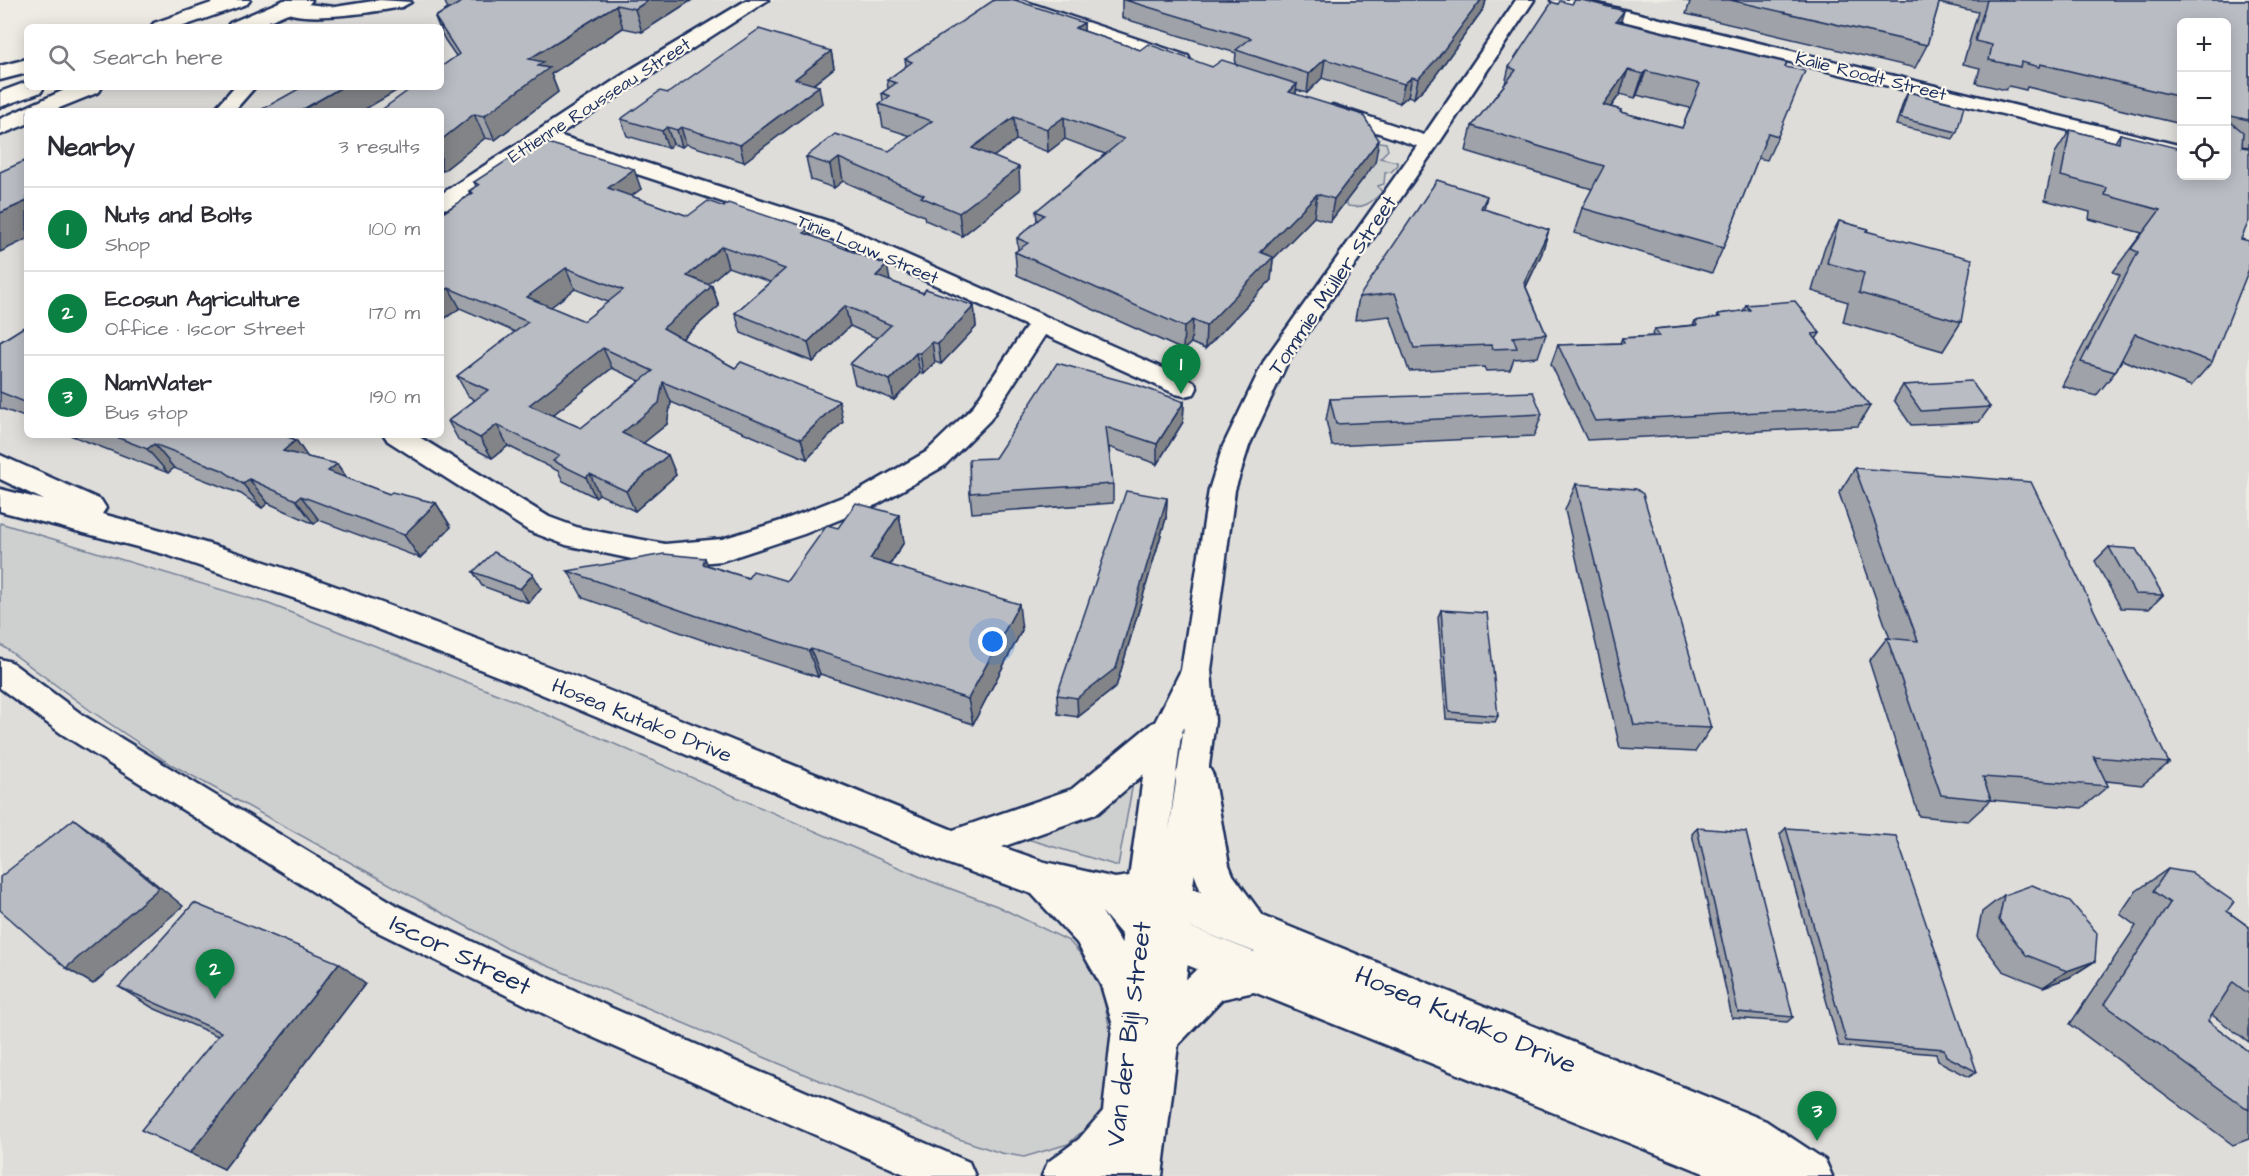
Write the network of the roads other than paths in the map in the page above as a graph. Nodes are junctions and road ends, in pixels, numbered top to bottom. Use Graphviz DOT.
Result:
graph roads {
  1 [pos="242,0"];
  2 [pos="759,0"];
  3 [pos="1004,0"];
  4 [pos="1525,0"];
  5 [pos="1560,0"];
  6 [pos="403,1"];
  7 [pos="295,3"];
  8 [pos="335,19"];
  9 [pos="171,24"];
  10 [pos="185,24"];
  11 [pos="244,24"];
  12 [pos="360,24"];
  13 [pos="1194,64"];
  14 [pos="24,67"];
  15 [pos="0,74"];
  16 [pos="25,90"];
  17 [pos="84,90"];
  18 [pos="242,90"];
  19 [pos="62,99"];
  20 [pos="0,100"];
  21 [pos="1317,106"];
  22 [pos="40,108"];
  23 [pos="42,108"];
  24 [pos="226,108"];
  25 [pos="24,115"];
  26 [pos="0,126"];
  27 [pos="541,136"];
  28 [pos="1429,143"];
  29 [pos="2177,151"];
  30 [pos="444,201"];
  31 [pos="1040,324"];
  32 [pos="1185,388"];
  33 [pos="402,438"];
  34 [pos="0,466"];
  35 [pos="0,500"];
  36 [pos="168,543"];
  37 [pos="1196,670"];
  38 [pos="0,671"];
  39 [pos="1165,734"];
  40 [pos="1194,775"];
  41 [pos="952,848"];
  42 [pos="1045,880"];
  43 [pos="1149,911"];
  44 [pos="1249,929"];
  45 [pos="1258,971"];
  46 [pos="1146,1029"];
  47 [pos="1121,1119"];
  48 [pos="955,1176"];
  49 [pos="1062,1176"];
  50 [pos="1110,1176"];
  51 [pos="1142,1176"];
  52 [pos="1808,1176"];
  1 -- 9 [label="main road"];
  1 -- 10 [label="main road"];
  2 -- 27 [label="street, Ettienne Rousseau Street"];
  3 -- 13 [label="street"];
  4 -- 28 [label="street, Tommie Müller Street"];
  5 -- 29 [label="street, Kalie Roodt Street"];
  6 -- 8 [label="street"];
  6 -- 12 [label="street"];
  7 -- 8 [label="street"];
  7 -- 11 [label="main road"];
  14 -- 15 [label="main road"];
  16 -- 20 [label="main road"];
  17 -- 19 [label="main road"];
  18 -- 24 [label="street"];
  19 -- 22 [label="main road"];
  19 -- 23 [label="main road"];
  21 -- 28 [label="street"];
  25 -- 26 [label="main road"];
  27 -- 30 [label="street, Ettienne Rousseau Street"];
  27 -- 31 [label="street, Tinie Louw Street"];
  28 -- 37 [label="street, Tommie Müller Street"];
  31 -- 32 [label="street, Tinie Louw Street"];
  31 -- 33 [label="street"];
  34 -- 36 [label="main road, Hosea Kutako Drive"];
  35 -- 36 [label="main road, Hosea Kutako Drive"];
  36 -- 41 [label="main road, Hosea Kutako Drive"];
  37 -- 39 [label="street, Tommie Müller Street"];
  37 -- 40 [label="street, Tommie Müller Street"];
  38 -- 48 [label="street, Iscor Street"];
  39 -- 41 [label="main road"];
  39 -- 43 [label="street, Tommie Müller Street"];
  40 -- 43 [label="street, Tommie Müller Street"];
  40 -- 44 [label="main road"];
  41 -- 42 [label="main road, Hosea Kutako Drive"];
  42 -- 43 [label="main road, Hosea Kutako Drive"];
  42 -- 46 [label="main road"];
  43 -- 44 [label="main road, Hosea Kutako Drive"];
  43 -- 45 [label="main road, Hosea Kutako Drive"];
  43 -- 46 [label="street, Van der BIjl Street"];
  44 -- 52 [label="main road, Hosea Kutako Drive"];
  45 -- 46 [label="main road"];
  45 -- 52 [label="main road, Hosea Kutako Drive"];
  46 -- 47 [label="street, Van der BIjl Street"];
  46 -- 51 [label="street, Van der BIjl Street"];
  47 -- 49 [label="street"];
  47 -- 50 [label="street, Van der BIjl Street"];
}
